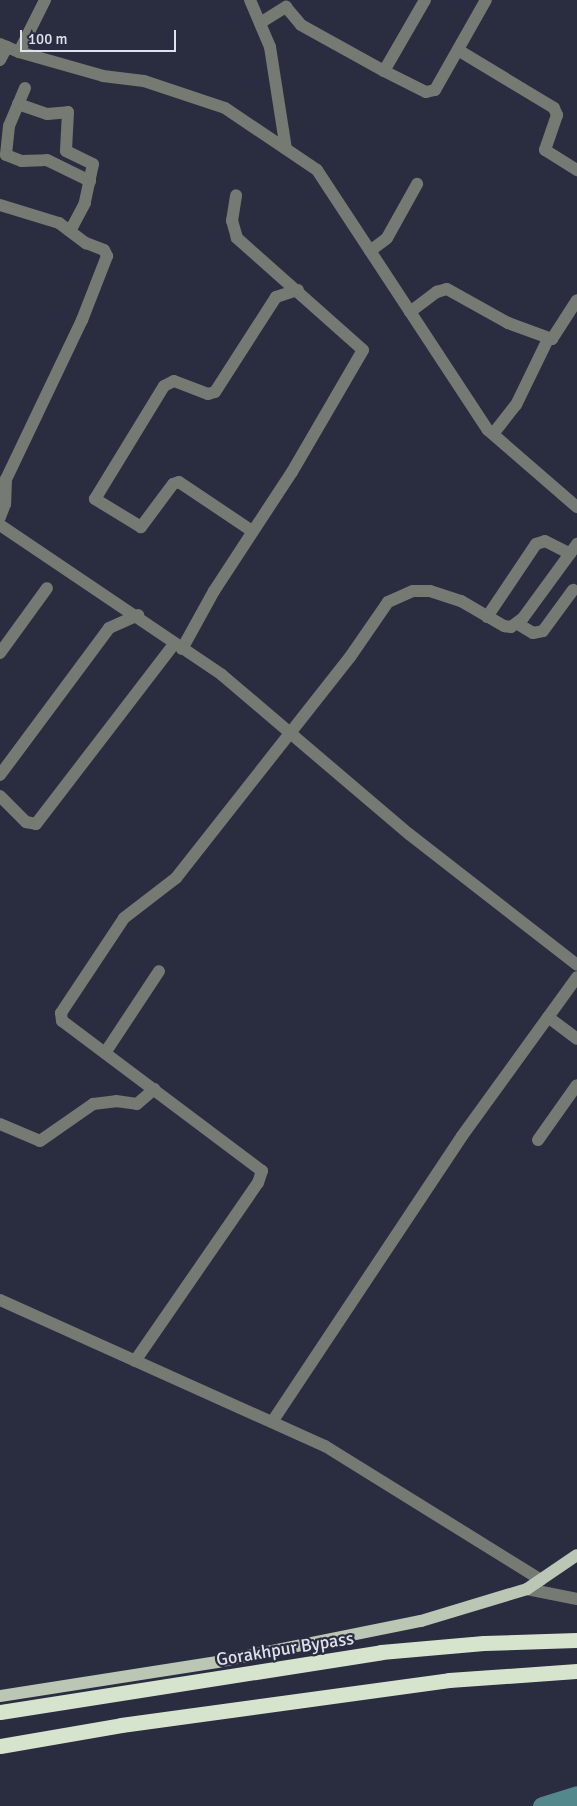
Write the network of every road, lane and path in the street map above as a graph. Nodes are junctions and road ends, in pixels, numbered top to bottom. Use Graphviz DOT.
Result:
graph roads {
  1 [pos="45,0"];
  2 [pos="250,0"];
  3 [pos="425,0"];
  4 [pos="486,0"];
  5 [pos="260,23"];
  6 [pos="9,48"];
  7 [pos="458,50"];
  8 [pos="0,60"];
  9 [pos="384,71"];
  10 [pos="25,88"];
  11 [pos="18,104"];
  12 [pos="286,149"];
  13 [pos="577,170"];
  14 [pos="90,181"];
  15 [pos="417,184"];
  16 [pos="236,195"];
  17 [pos="0,205"];
  18 [pos="70,231"];
  19 [pos="370,251"];
  20 [pos="298,290"];
  21 [pos="577,300"];
  22 [pos="410,312"];
  23 [pos="548,339"];
  24 [pos="493,434"];
  25 [pos="577,507"];
  26 [pos="0,517"];
  27 [pos="0,524"];
  28 [pos="252,531"];
  29 [pos="573,549"];
  30 [pos="47,588"];
  31 [pos="572,590"];
  32 [pos="138,615"];
  33 [pos="487,617"];
  34 [pos="518,624"];
  35 [pos="178,647"];
  36 [pos="0,653"];
  37 [pos="290,734"];
  38 [pos="0,775"];
  39 [pos="0,796"];
  40 [pos="577,965"];
  41 [pos="159,971"];
  42 [pos="577,977"];
  43 [pos="548,1017"];
  44 [pos="577,1039"];
  45 [pos="105,1053"];
  46 [pos="577,1086"];
  47 [pos="154,1089"];
  48 [pos="0,1124"];
  49 [pos="538,1140"];
  50 [pos="0,1300"];
  51 [pos="135,1361"];
  52 [pos="272,1422"];
  53 [pos="577,1554"];
  54 [pos="541,1580"];
  55 [pos="527,1589"];
  56 [pos="577,1599"];
  57 [pos="577,1640"];
  58 [pos="577,1671"];
  59 [pos="0,1696"];
  60 [pos="0,1712"];
  61 [pos="0,1746"];
  1 -- 6 [label="street"];
  2 -- 5 [label="street"];
  3 -- 9 [label="street"];
  4 -- 7 [label="street"];
  5 -- 9 [label="street"];
  5 -- 12 [label="street"];
  6 -- 8 [label="street"];
  6 -- 12 [label="street"];
  7 -- 9 [label="street"];
  7 -- 13 [label="street"];
  10 -- 11 [label="street"];
  11 -- 14 [label="street"];
  11 -- 14 [label="street"];
  12 -- 19 [label="street"];
  14 -- 18 [label="street"];
  15 -- 19 [label="street"];
  16 -- 20 [label="street"];
  17 -- 18 [label="street"];
  18 -- 26 [label="street"];
  19 -- 22 [label="street"];
  20 -- 28 [label="street"];
  20 -- 28 [label="street"];
  21 -- 23 [label="street"];
  22 -- 23 [label="street"];
  22 -- 24 [label="street"];
  23 -- 24 [label="street"];
  24 -- 25 [label="street"];
  27 -- 32 [label="street"];
  28 -- 35 [label="street"];
  29 -- 33 [label="street"];
  29 -- 34 [label="street"];
  30 -- 36 [label="street"];
  31 -- 34 [label="street"];
  32 -- 35 [label="street"];
  32 -- 38 [label="street"];
  33 -- 34 [label="street"];
  33 -- 37 [label="street"];
  35 -- 37 [label="street"];
  35 -- 39 [label="street"];
  37 -- 40 [label="street"];
  37 -- 45 [label="street"];
  41 -- 45 [label="street"];
  42 -- 43 [label="street"];
  43 -- 44 [label="street"];
  43 -- 52 [label="street"];
  45 -- 47 [label="street"];
  46 -- 49 [label="street"];
  47 -- 48 [label="street"];
  47 -- 51 [label="street"];
  50 -- 51 [label="street"];
  51 -- 52 [label="street"];
  52 -- 54 [label="street"];
  53 -- 54 [label="main road"];
  54 -- 55 [label="main road"];
  55 -- 56 [label="street"];
  55 -- 59 [label="main road"];
  57 -- 60 [label="highway, Gorakhpur Bypass"];
  58 -- 61 [label="highway"];
}
